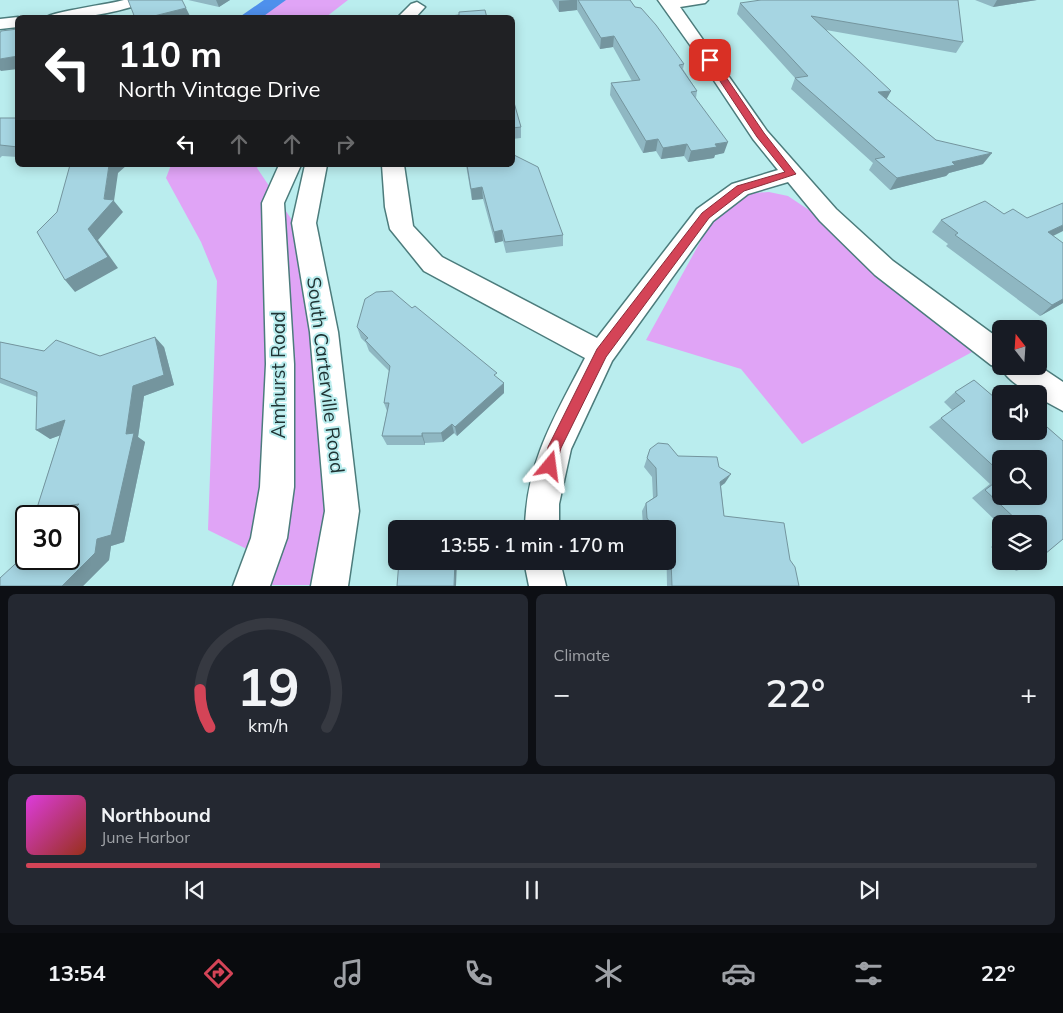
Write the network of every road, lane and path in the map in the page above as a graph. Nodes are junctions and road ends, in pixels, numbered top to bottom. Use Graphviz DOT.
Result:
graph roads {
  1 [pos="140,0"];
  2 [pos="700,0"];
  3 [pos="668,2"];
  4 [pos="417,7"];
  5 [pos="73,15"];
  6 [pos="408,15"];
  7 [pos="15,22"];
  8 [pos="0,24"];
  9 [pos="289,167"];
  10 [pos="316,167"];
  11 [pos="393,167"];
  12 [pos="791,174"];
  13 [pos="992,349"];
  14 [pos="602,353"];
  15 [pos="1028,375"];
  16 [pos="1063,398"];
  17 [pos="542,520"];
  18 [pos="544,570"];
  19 [pos="251,586"];
  20 [pos="329,586"];
  21 [pos="548,586"];
  1 -- 5 [label="street"];
  2 -- 3 [label="street"];
  3 -- 12 [label="street"];
  4 -- 6 [label="street"];
  7 -- 8 [label="street"];
  9 -- 19 [label="street, Amhurst Road"];
  10 -- 20 [label="street, South Carterville Road"];
  11 -- 14 [label="street"];
  12 -- 13 [label="street"];
  12 -- 14 [label="street"];
  14 -- 17 [label="street"];
  15 -- 16 [label="street"];
  18 -- 21 [label="street"];
}
